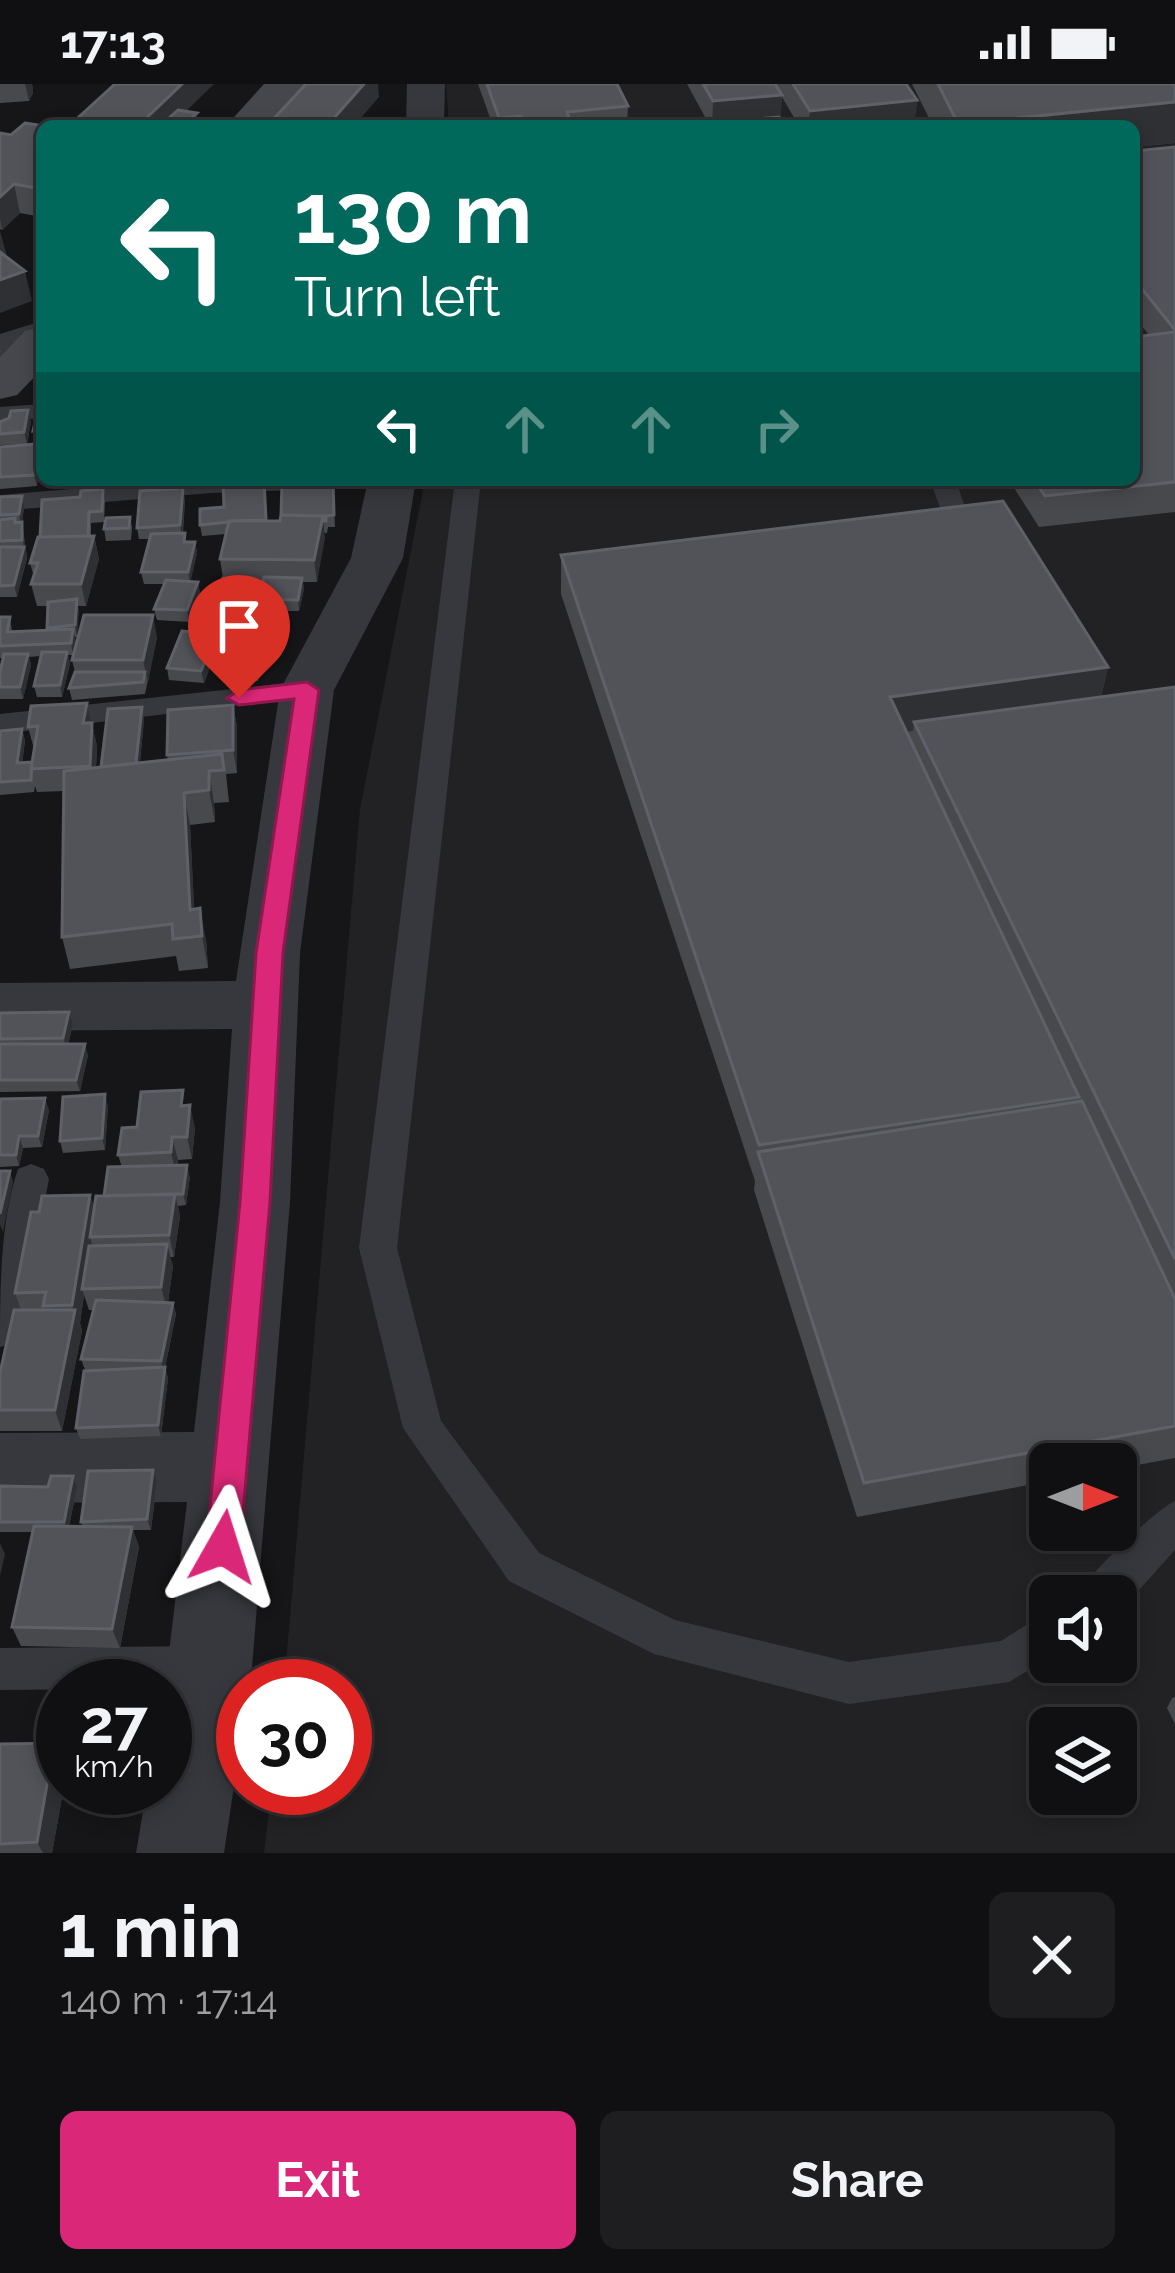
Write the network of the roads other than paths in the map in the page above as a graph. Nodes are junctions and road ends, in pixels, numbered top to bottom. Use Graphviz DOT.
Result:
graph roads {
  1 [pos="286,84"];
  2 [pos="426,84"];
  3 [pos="252,120"];
  4 [pos="425,120"];
  5 [pos="36,340"];
  6 [pos="36,345"];
  7 [pos="0,349"];
  8 [pos="0,385"];
  9 [pos="36,411"];
  10 [pos="0,414"];
  11 [pos="198,486"];
  12 [pos="391,486"];
  13 [pos="467,486"];
  14 [pos="945,486"];
  15 [pos="0,503"];
  16 [pos="959,529"];
  17 [pos="307,690"];
  18 [pos="0,724"];
  19 [pos="264,1004"];
  20 [pos="0,1007"];
  21 [pos="31,1179"];
  22 [pos="0,1331"];
  23 [pos="231,1467"];
  24 [pos="0,1468"];
  25 [pos="1175,1520"];
  26 [pos="1125,1575"];
  27 [pos="1029,1646"];
  28 [pos="211,1667"];
  29 [pos="0,1669"];
  30 [pos="180,1853"];
  1 -- 3 [label="street"];
  2 -- 4 [label="street"];
  5 -- 7 [label="street"];
  6 -- 8 [label="street"];
  9 -- 10 [label="lane"];
  11 -- 15 [label="lane"];
  12 -- 17 [label="street"];
  13 -- 27 [label="lane"];
  14 -- 16 [label="lane"];
  17 -- 18 [label="lane"];
  17 -- 19 [label="street"];
  19 -- 20 [label="street"];
  19 -- 23 [label="street"];
  21 -- 22 [label="lane"];
  23 -- 24 [label="street"];
  23 -- 28 [label="street"];
  25 -- 26 [label="lane"];
  28 -- 29 [label="lane"];
  28 -- 30 [label="street"];
}
